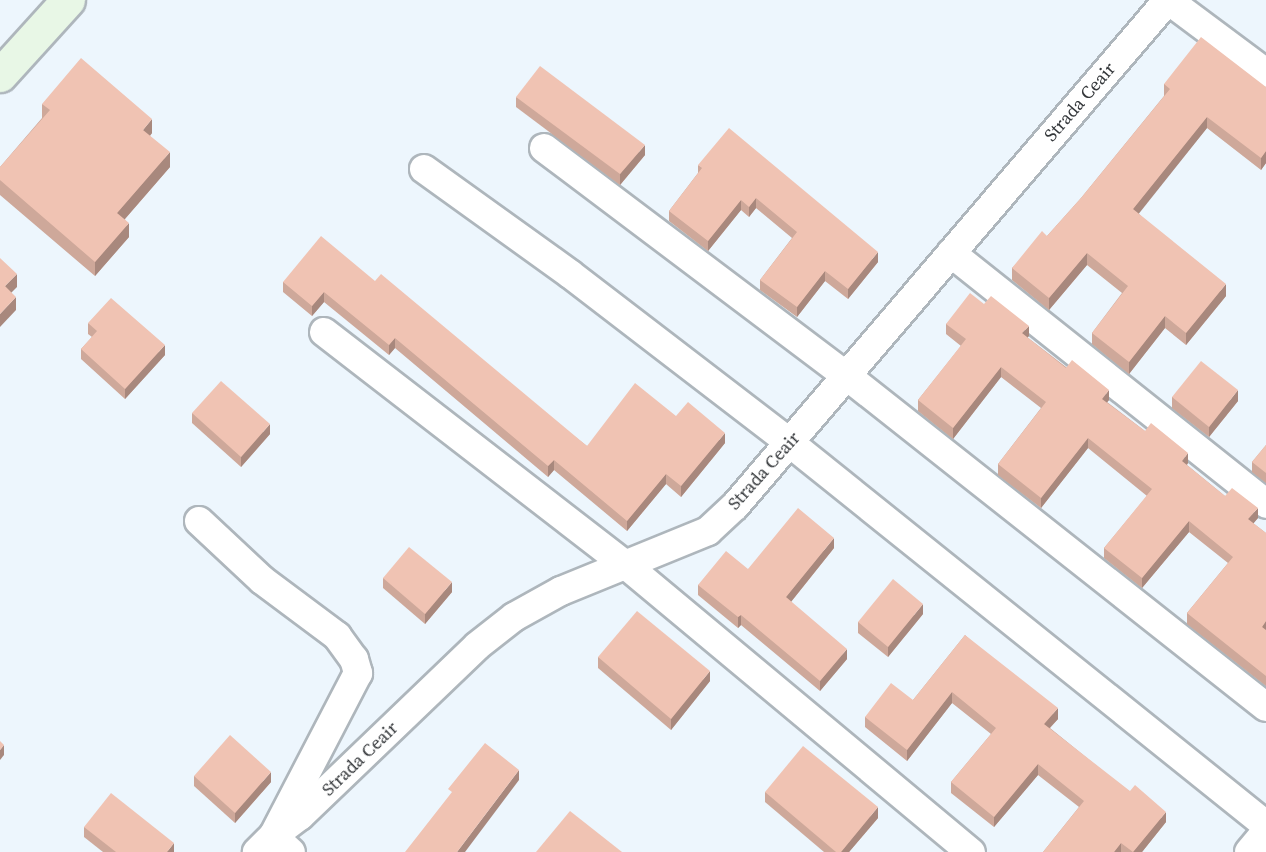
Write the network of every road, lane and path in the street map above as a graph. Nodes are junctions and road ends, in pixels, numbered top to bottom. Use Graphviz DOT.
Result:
graph roads {
  1 [pos="68,0"];
  2 [pos="1168,0"];
  3 [pos="1266,73"];
  4 [pos="0,75"];
  5 [pos="544,148"];
  6 [pos="424,169"];
  7 [pos="951,253"];
  8 [pos="324,332"];
  9 [pos="847,376"];
  10 [pos="790,443"];
  11 [pos="1266,504"];
  12 [pos="199,521"];
  13 [pos="626,565"];
  14 [pos="1266,707"];
  15 [pos="1266,825"];
  16 [pos="1266,832"];
  17 [pos="274,847"];
  18 [pos="971,852"];
  19 [pos="1249,852"];
  1 -- 4 [label="main road"];
  2 -- 3 [label="street"];
  2 -- 7 [label="street, Strada Ceair"];
  5 -- 9 [label="street"];
  6 -- 10 [label="street"];
  7 -- 9 [label="street, Strada Ceair"];
  7 -- 11 [label="street"];
  8 -- 13 [label="street"];
  9 -- 10 [label="street, Strada Ceair"];
  9 -- 14 [label="street"];
  10 -- 13 [label="street, Strada Ceair"];
  10 -- 15 [label="street"];
  12 -- 17 [label="street"];
  13 -- 17 [label="street, Strada Ceair"];
  13 -- 18 [label="street"];
  16 -- 19 [label="street"];
}
